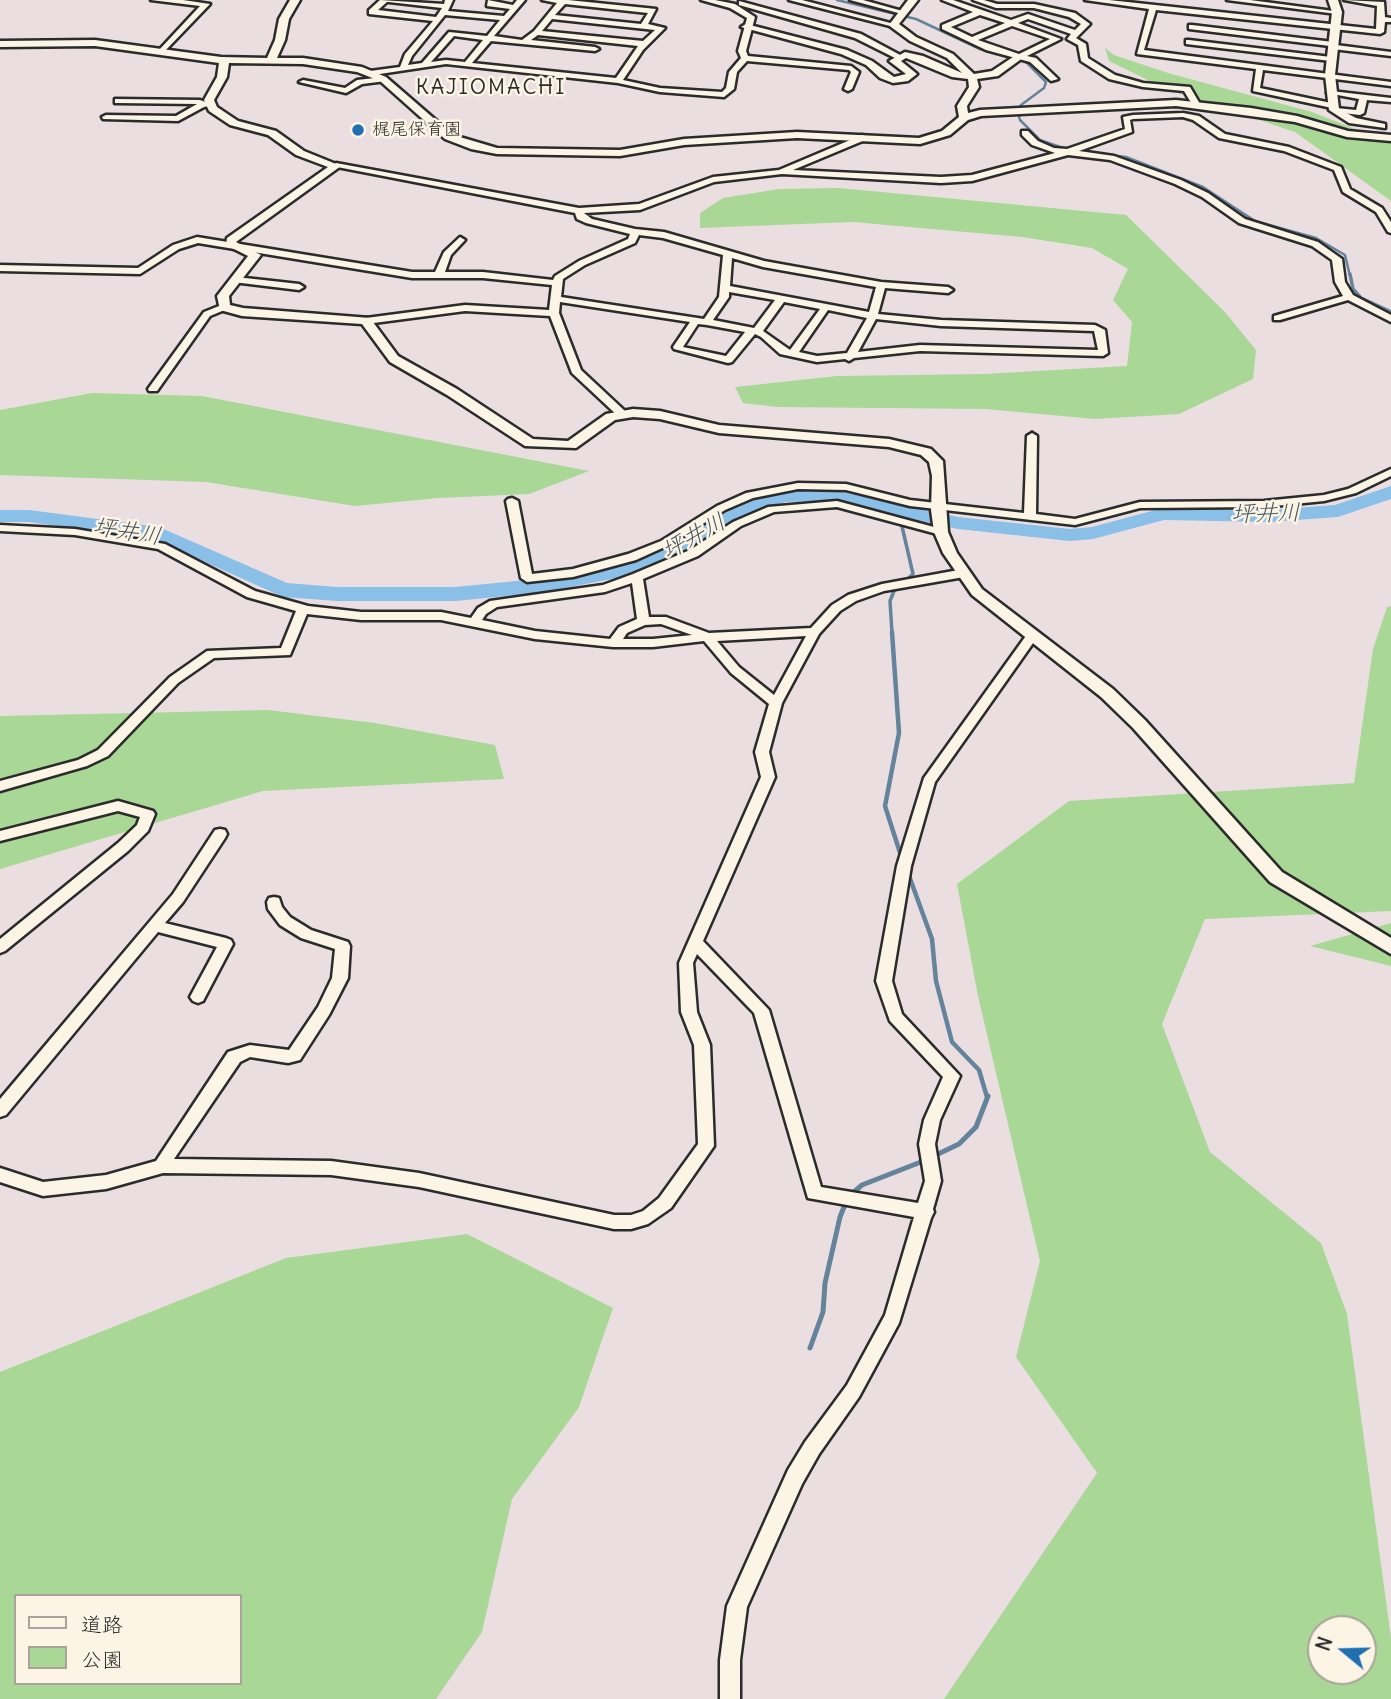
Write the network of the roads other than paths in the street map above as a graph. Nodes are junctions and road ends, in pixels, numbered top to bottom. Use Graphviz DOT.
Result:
graph roads {
  1 [pos="155,0"];
  2 [pos="295,0"];
  3 [pos="386,0"];
  4 [pos="492,0"];
  5 [pos="520,0"];
  6 [pos="546,0"];
  7 [pos="628,0"];
  8 [pos="705,0"];
  9 [pos="793,0"];
  10 [pos="859,0"];
  11 [pos="913,0"];
  12 [pos="946,0"];
  13 [pos="977,0"];
  14 [pos="1089,0"];
  15 [pos="1198,0"];
  16 [pos="1231,0"];
  17 [pos="1333,0"];
  18 [pos="1348,0"];
  19 [pos="563,1"];
  20 [pos="423,2"];
  21 [pos="1118,2"];
  22 [pos="732,6"];
  23 [pos="514,7"];
  24 [pos="1153,7"];
  25 [pos="623,8"];
  26 [pos="443,9"];
  27 [pos="902,12"];
  28 [pos="980,12"];
  29 [pos="1196,12"];
  30 [pos="1337,12"];
  31 [pos="550,17"];
  32 [pos="505,18"];
  33 [pos="1381,19"];
  34 [pos="1391,20"];
  35 [pos="1010,23"];
  36 [pos="894,25"];
  37 [pos="643,26"];
  38 [pos="746,27"];
  39 [pos="1192,27"];
  40 [pos="1335,27"];
  41 [pos="537,33"];
  42 [pos="1078,34"];
  43 [pos="489,38"];
  44 [pos="590,38"];
  45 [pos="972,40"];
  46 [pos="523,42"];
  47 [pos="1189,42"];
  48 [pos="0,44"];
  49 [pos="646,44"];
  50 [pos="1333,45"];
  51 [pos="583,48"];
  52 [pos="595,49"];
  53 [pos="163,51"];
  54 [pos="1266,51"];
  55 [pos="844,52"];
  56 [pos="1391,54"];
  57 [pos="898,56"];
  58 [pos="745,58"];
  59 [pos="1018,58"];
  60 [pos="1184,58"];
  61 [pos="1331,59"];
  62 [pos="223,60"];
  63 [pos="271,60"];
  64 [pos="426,63"];
  65 [pos="467,64"];
  66 [pos="836,65"];
  67 [pos="404,66"];
  68 [pos="1261,66"];
  69 [pos="1330,75"];
  70 [pos="378,76"];
  71 [pos="972,77"];
  72 [pos="1054,79"];
  73 [pos="618,80"];
  74 [pos="303,82"];
  75 [pos="1391,83"];
  76 [pos="848,89"];
  77 [pos="1331,93"];
  78 [pos="1363,97"];
  79 [pos="1391,100"];
  80 [pos="118,101"];
  81 [pos="1196,104"];
  82 [pos="206,105"];
  83 [pos="1333,108"];
  84 [pos="106,117"];
  85 [pos="964,118"];
  86 [pos="1391,127"];
  87 [pos="1025,133"];
  88 [pos="862,138"];
  89 [pos="1391,138"];
  90 [pos="1070,151"];
  91 [pos="336,166"];
  92 [pos="784,172"];
  93 [pos="579,211"];
  94 [pos="1391,230"];
  95 [pos="635,232"];
  96 [pos="460,240"];
  97 [pos="230,243"];
  98 [pos="728,254"];
  99 [pos="0,268"];
  100 [pos="439,275"];
  101 [pos="236,280"];
  102 [pos="559,283"];
  103 [pos="881,285"];
  104 [pos="299,288"];
  105 [pos="724,288"];
  106 [pos="948,290"];
  107 [pos="1349,297"];
  108 [pos="557,299"];
  109 [pos="781,299"];
  110 [pos="224,307"];
  111 [pos="825,308"];
  112 [pos="554,313"];
  113 [pos="873,316"];
  114 [pos="1277,318"];
  115 [pos="1391,319"];
  116 [pos="366,321"];
  117 [pos="701,321"];
  118 [pos="941,323"];
  119 [pos="755,331"];
  120 [pos="939,349"];
  121 [pos="792,355"];
  122 [pos="849,358"];
  123 [pos="153,389"];
  124 [pos="622,414"];
  125 [pos="1032,436"];
  126 [pos="1391,472"];
  127 [pos="512,501"];
  128 [pos="938,508"];
  129 [pos="1030,518"];
  130 [pos="0,528"];
  131 [pos="941,530"];
  132 [pos="964,573"];
  133 [pos="637,577"];
  134 [pos="303,609"];
  135 [pos="643,621"];
  136 [pos="475,622"];
  137 [pos="814,632"];
  138 [pos="1032,636"];
  139 [pos="707,637"];
  140 [pos="612,643"];
  141 [pos="776,703"];
  142 [pos="0,786"];
  143 [pos="220,834"];
  144 [pos="0,836"];
  145 [pos="274,902"];
  146 [pos="154,926"];
  147 [pos="696,943"];
  148 [pos="0,947"];
  149 [pos="1391,947"];
  150 [pos="198,997"];
  151 [pos="0,1110"];
  152 [pos="163,1166"];
  153 [pos="0,1175"];
  154 [pos="926,1212"];
  155 [pos="730,1699"];
  1 -- 53 [label="street"];
  2 -- 63 [label="street"];
  3 -- 20 [label="street"];
  3 -- 26 [label="street"];
  4 -- 23 [label="street"];
  5 -- 23 [label="street"];
  6 -- 19 [label="street"];
  7 -- 25 [label="street"];
  8 -- 22 [label="street"];
  9 -- 36 [label="street"];
  10 -- 27 [label="street"];
  11 -- 27 [label="street"];
  12 -- 28 [label="street"];
  13 -- 42 [label="street"];
  14 -- 21 [label="street"];
  15 -- 29 [label="street"];
  16 -- 30 [label="street"];
  17 -- 30 [label="street"];
  18 -- 33 [label="street"];
  19 -- 25 [label="street"];
  19 -- 31 [label="street"];
  20 -- 26 [label="street"];
  21 -- 24 [label="street"];
  22 -- 38 [label="street"];
  22 -- 57 [label="street"];
  23 -- 32 [label="street"];
  24 -- 29 [label="street"];
  24 -- 60 [label="street"];
  25 -- 37 [label="street"];
  26 -- 32 [label="street"];
  26 -- 67 [label="street"];
  27 -- 36 [label="street"];
  28 -- 35 [label="street"];
  28 -- 45 [label="street"];
  29 -- 39 [label="street"];
  29 -- 40 [label="street"];
  30 -- 40 [label="street"];
  31 -- 37 [label="street"];
  31 -- 41 [label="street"];
  32 -- 43 [label="street"];
  33 -- 34 [label="street"];
  33 -- 40 [label="street"];
  35 -- 42 [label="street"];
  35 -- 45 [label="street"];
  35 -- 59 [label="street"];
  36 -- 71 [label="street"];
  37 -- 49 [label="street"];
  38 -- 55 [label="street"];
  38 -- 58 [label="street"];
  39 -- 47 [label="street"];
  39 -- 50 [label="street"];
  40 -- 50 [label="street"];
  41 -- 44 [label="street"];
  41 -- 46 [label="street"];
  42 -- 81 [label="street"];
  43 -- 46 [label="street"];
  43 -- 64 [label="street"];
  43 -- 65 [label="street"];
  44 -- 49 [label="street"];
  44 -- 51 [label="street"];
  45 -- 59 [label="street"];
  46 -- 51 [label="street"];
  47 -- 54 [label="street"];
  47 -- 60 [label="street"];
  48 -- 53 [label="street"];
  49 -- 73 [label="street"];
  50 -- 56 [label="street"];
  50 -- 61 [label="street"];
  51 -- 52 [label="street"];
  53 -- 62 [label="street"];
  54 -- 61 [label="street"];
  54 -- 68 [label="street"];
  55 -- 57 [label="street"];
  55 -- 66 [label="street"];
  57 -- 71 [label="street"];
  58 -- 66 [label="street"];
  58 -- 73 [label="street"];
  59 -- 71 [label="street"];
  59 -- 72 [label="street"];
  60 -- 68 [label="street"];
  61 -- 69 [label="street"];
  62 -- 63 [label="street"];
  62 -- 82 [label="street"];
  63 -- 70 [label="street"];
  64 -- 65 [label="street"];
  64 -- 67 [label="street"];
  65 -- 73 [label="street"];
  66 -- 76 [label="street"];
  67 -- 70 [label="street"];
  68 -- 69 [label="street"];
  68 -- 83 [label="street"];
  69 -- 75 [label="street"];
  69 -- 77 [label="street"];
  70 -- 74 [label="street"];
  70 -- 88 [label="street"];
  71 -- 85 [label="street"];
  77 -- 78 [label="street"];
  77 -- 83 [label="street"];
  78 -- 79 [label="street"];
  78 -- 83 [label="street"];
  80 -- 82 [label="street"];
  81 -- 85 [label="street"];
  81 -- 89 [label="street"];
  82 -- 84 [label="street"];
  82 -- 91 [label="street"];
  83 -- 86 [label="street"];
  85 -- 88 [label="street"];
  87 -- 90 [label="street"];
  88 -- 92 [label="street"];
  90 -- 92 [label="street"];
  90 -- 94 [label="street"];
  90 -- 107 [label="street"];
  91 -- 93 [label="street"];
  91 -- 97 [label="street"];
  92 -- 93 [label="street"];
  93 -- 95 [label="street"];
  95 -- 98 [label="street"];
  95 -- 102 [label="street"];
  96 -- 100 [label="street"];
  97 -- 99 [label="street"];
  97 -- 100 [label="street"];
  97 -- 101 [label="street"];
  98 -- 103 [label="street"];
  98 -- 105 [label="street"];
  100 -- 102 [label="street"];
  101 -- 104 [label="street"];
  101 -- 110 [label="street"];
  102 -- 108 [label="street"];
  103 -- 106 [label="street"];
  103 -- 113 [label="street"];
  105 -- 109 [label="street"];
  105 -- 117 [label="street"];
  107 -- 114 [label="street"];
  107 -- 115 [label="street"];
  108 -- 112 [label="street"];
  108 -- 117 [label="street"];
  109 -- 111 [label="street"];
  109 -- 119 [label="street"];
  110 -- 116 [label="street"];
  110 -- 123 [label="street"];
  111 -- 113 [label="street"];
  111 -- 121 [label="street"];
  112 -- 116 [label="street"];
  112 -- 124 [label="street"];
  113 -- 118 [label="street"];
  113 -- 122 [label="street"];
  116 -- 124 [label="street"];
  117 -- 119 [label="street"];
  117 -- 119 [label="street"];
  118 -- 120 [label="street"];
  118 -- 120 [label="street"];
  119 -- 121 [label="street"];
  120 -- 122 [label="street"];
  121 -- 122 [label="street"];
  124 -- 128 [label="street"];
  125 -- 129 [label="street"];
  126 -- 129 [label="street"];
  127 -- 128 [label="street"];
  128 -- 129 [label="street"];
  128 -- 131 [label="street"];
  130 -- 134 [label="street"];
  131 -- 132 [label="street"];
  131 -- 133 [label="street"];
  132 -- 137 [label="street"];
  132 -- 138 [label="street"];
  133 -- 135 [label="street"];
  133 -- 136 [label="street"];
  134 -- 136 [label="street"];
  134 -- 142 [label="street"];
  135 -- 139 [label="street"];
  135 -- 140 [label="street"];
  136 -- 140 [label="street"];
  137 -- 139 [label="street"];
  137 -- 141 [label="street"];
  138 -- 149 [label="street"];
  138 -- 154 [label="street"];
  139 -- 140 [label="street"];
  139 -- 141 [label="street"];
  141 -- 147 [label="street"];
  143 -- 146 [label="street"];
  144 -- 148 [label="street"];
  145 -- 152 [label="street"];
  146 -- 150 [label="street"];
  146 -- 151 [label="street"];
  147 -- 152 [label="street"];
  147 -- 154 [label="street"];
  152 -- 153 [label="street"];
  154 -- 155 [label="street"];
}
